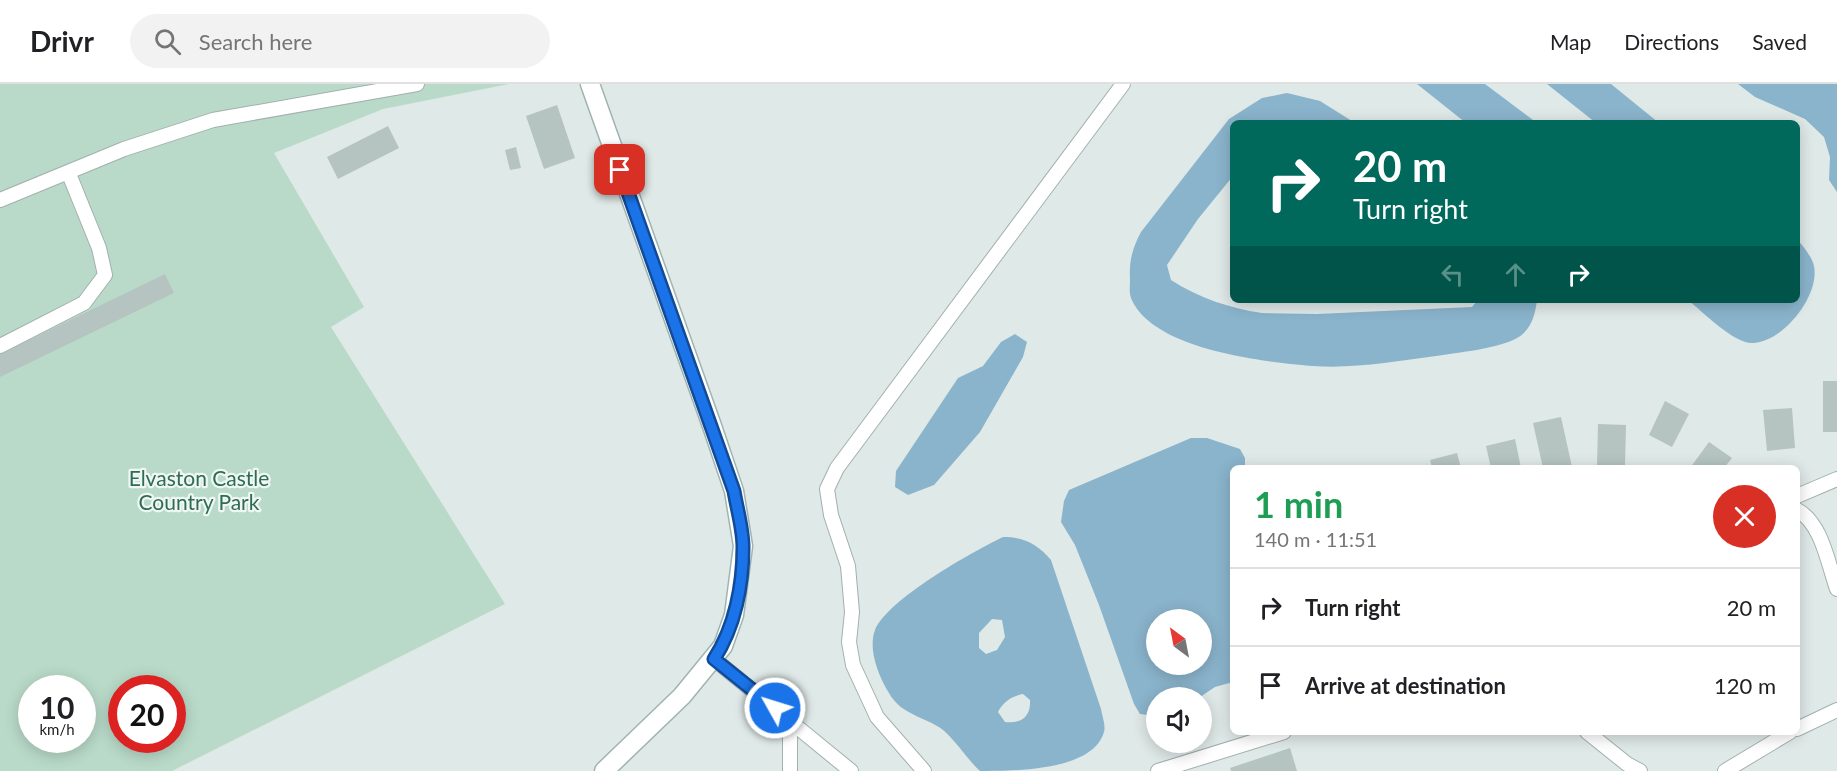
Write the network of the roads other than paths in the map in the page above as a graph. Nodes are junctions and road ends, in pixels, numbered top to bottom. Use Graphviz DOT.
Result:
graph roads {
  1 [pos="417,84"];
  2 [pos="590,84"];
  3 [pos="1123,84"];
  4 [pos="69,174"];
  5 [pos="0,200"];
  6 [pos="0,346"];
  7 [pos="1837,479"];
  8 [pos="1800,495"];
  9 [pos="1800,512"];
  10 [pos="1837,590"];
  11 [pos="714,659"];
  12 [pos="1837,710"];
  13 [pos="790,721"];
  14 [pos="1800,728"];
  15 [pos="1274,735"];
  16 [pos="1591,735"];
  17 [pos="1785,735"];
  18 [pos="604,771"];
  19 [pos="790,771"];
  20 [pos="851,771"];
  21 [pos="924,771"];
  22 [pos="1158,771"];
  23 [pos="1640,771"];
  24 [pos="1725,771"];
  1 -- 4 [label="lane"];
  2 -- 11 [label="main road"];
  3 -- 21 [label="lane"];
  4 -- 5 [label="lane"];
  4 -- 6 [label="lane"];
  7 -- 8 [label="lane"];
  9 -- 10 [label="lane"];
  11 -- 13 [label="lane"];
  11 -- 18 [label="main road"];
  12 -- 14 [label="lane"];
  13 -- 19 [label="lane"];
  13 -- 20 [label="lane"];
  15 -- 22 [label="lane"];
  16 -- 23 [label="lane"];
  17 -- 24 [label="lane"];
}
